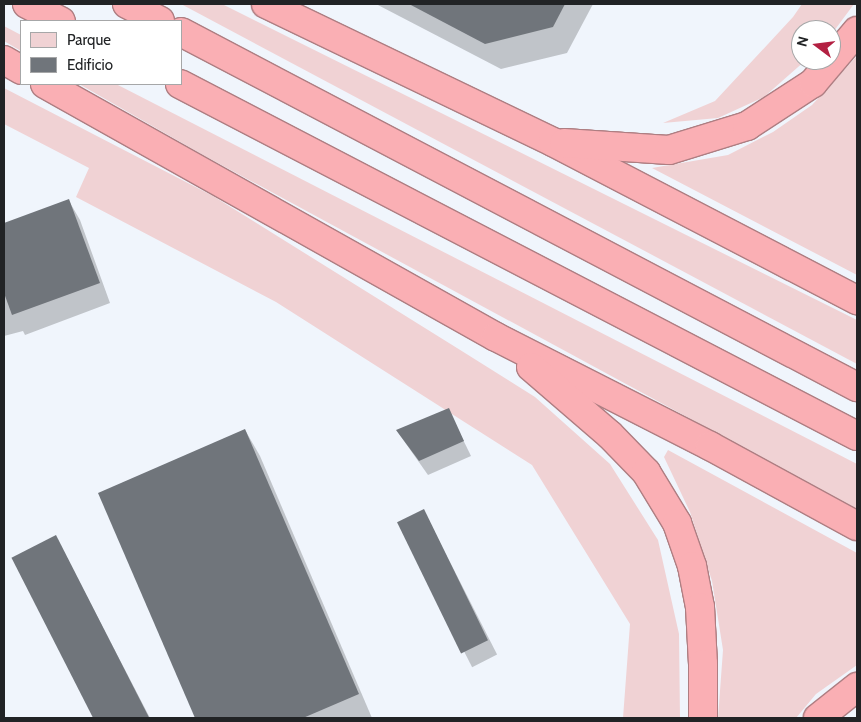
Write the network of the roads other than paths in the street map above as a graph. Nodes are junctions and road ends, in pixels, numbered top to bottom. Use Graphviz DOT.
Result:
graph roads {
  1 [pos="27,4"];
  2 [pos="127,4"];
  3 [pos="266,4"];
  4 [pos="59,20"];
  5 [pos="158,20"];
  6 [pos="857,31"];
  7 [pos="182,33"];
  8 [pos="4,60"];
  9 [pos="20,69"];
  10 [pos="47,85"];
  11 [pos="182,85"];
  12 [pos="553,142"];
  13 [pos="857,300"];
  14 [pos="496,337"];
  15 [pos="857,387"];
  16 [pos="857,436"];
  17 [pos="857,526"];
  18 [pos="857,687"];
  19 [pos="703,718"];
  20 [pos="818,718"];
  1 -- 4 [label="highway"];
  2 -- 5 [label="highway"];
  3 -- 12 [label="highway"];
  6 -- 12 [label="highway"];
  7 -- 15 [label="highway"];
  8 -- 9 [label="highway"];
  10 -- 14 [label="highway"];
  11 -- 16 [label="highway"];
  12 -- 13 [label="highway"];
  14 -- 17 [label="highway"];
  14 -- 19 [label="highway"];
  18 -- 20 [label="highway"];
}
